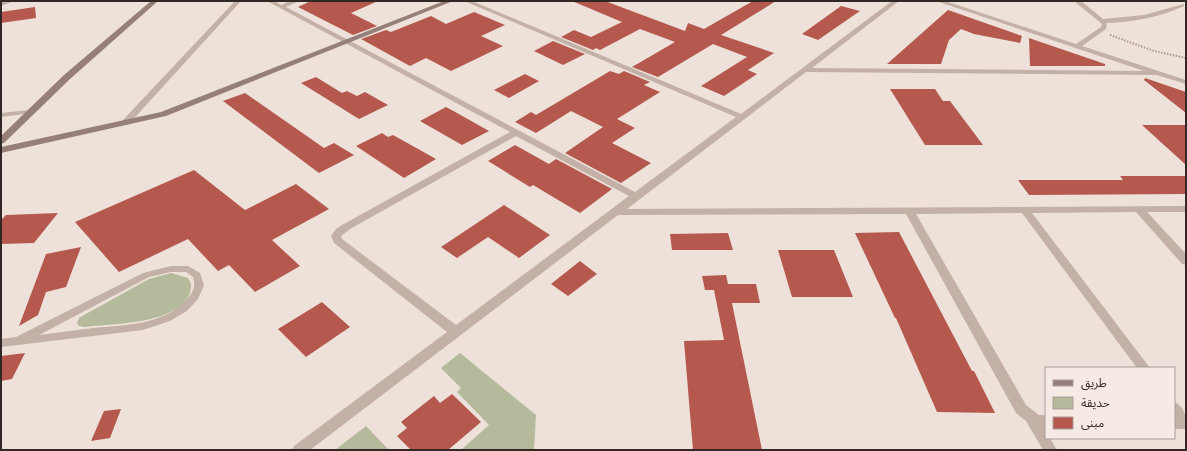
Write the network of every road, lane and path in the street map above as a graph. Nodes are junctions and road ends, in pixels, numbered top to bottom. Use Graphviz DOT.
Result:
graph roads {
  1 [pos="11,1"];
  2 [pos="155,1"];
  3 [pos="238,1"];
  4 [pos="270,1"];
  5 [pos="296,1"];
  6 [pos="450,1"];
  7 [pos="467,1"];
  8 [pos="896,1"];
  9 [pos="939,1"];
  10 [pos="1077,1"];
  11 [pos="1175,1"];
  12 [pos="1,4"];
  13 [pos="1184,6"];
  14 [pos="281,7"];
  15 [pos="1104,21"];
  16 [pos="1100,31"];
  17 [pos="347,42"];
  18 [pos="1077,46"];
  19 [pos="1186,58"];
  20 [pos="804,70"];
  21 [pos="1156,73"];
  22 [pos="1186,82"];
  23 [pos="30,112"];
  24 [pos="1,115"];
  25 [pos="742,117"];
  26 [pos="125,123"];
  27 [pos="516,132"];
  28 [pos="1,141"];
  29 [pos="1,150"];
  30 [pos="636,196"];
  31 [pos="1138,209"];
  32 [pos="1186,209"];
  33 [pos="909,210"];
  34 [pos="1025,210"];
  35 [pos="616,212"];
  36 [pos="1186,261"];
  37 [pos="456,332"];
  38 [pos="18,341"];
  39 [pos="1,343"];
  40 [pos="1143,367"];
  41 [pos="1175,410"];
  42 [pos="1032,419"];
  43 [pos="1045,421"];
  44 [pos="1182,423"];
  45 [pos="299,450"];
  46 [pos="1050,450"];
  1 -- 12 [label="street"];
  2 -- 23 [label="street"];
  3 -- 26 [label="street"];
  4 -- 14 [label="street"];
  5 -- 14 [label="street"];
  6 -- 17 [label="street"];
  7 -- 25 [label="street"];
  8 -- 20 [label="street"];
  9 -- 18 [label="street"];
  10 -- 15 [label="street"];
  11 -- 13 [label="street"];
  13 -- 15 [label="street"];
  14 -- 17 [label="street"];
  15 -- 16 [label="street"];
  16 -- 18 [label="street"];
  16 -- 19 [label="path"];
  17 -- 26 [label="street"];
  17 -- 27 [label="street"];
  18 -- 21 [label="street"];
  20 -- 21 [label="street"];
  20 -- 25 [label="street"];
  21 -- 22 [label="street"];
  23 -- 24 [label="lane"];
  23 -- 28 [label="street"];
  25 -- 30 [label="street"];
  26 -- 29 [label="street"];
  27 -- 30 [label="street"];
  27 -- 37 [label="street"];
  30 -- 35 [label="street"];
  31 -- 32 [label="street"];
  31 -- 34 [label="street"];
  31 -- 36 [label="street"];
  33 -- 34 [label="street"];
  33 -- 35 [label="street"];
  33 -- 42 [label="street"];
  34 -- 40 [label="street"];
  35 -- 37 [label="street"];
  37 -- 45 [label="street"];
  38 -- 38 [label="lane"];
  38 -- 39 [label="lane"];
  41 -- 44 [label="street"];
  42 -- 43 [label="street"];
  42 -- 46 [label="street"];
}
